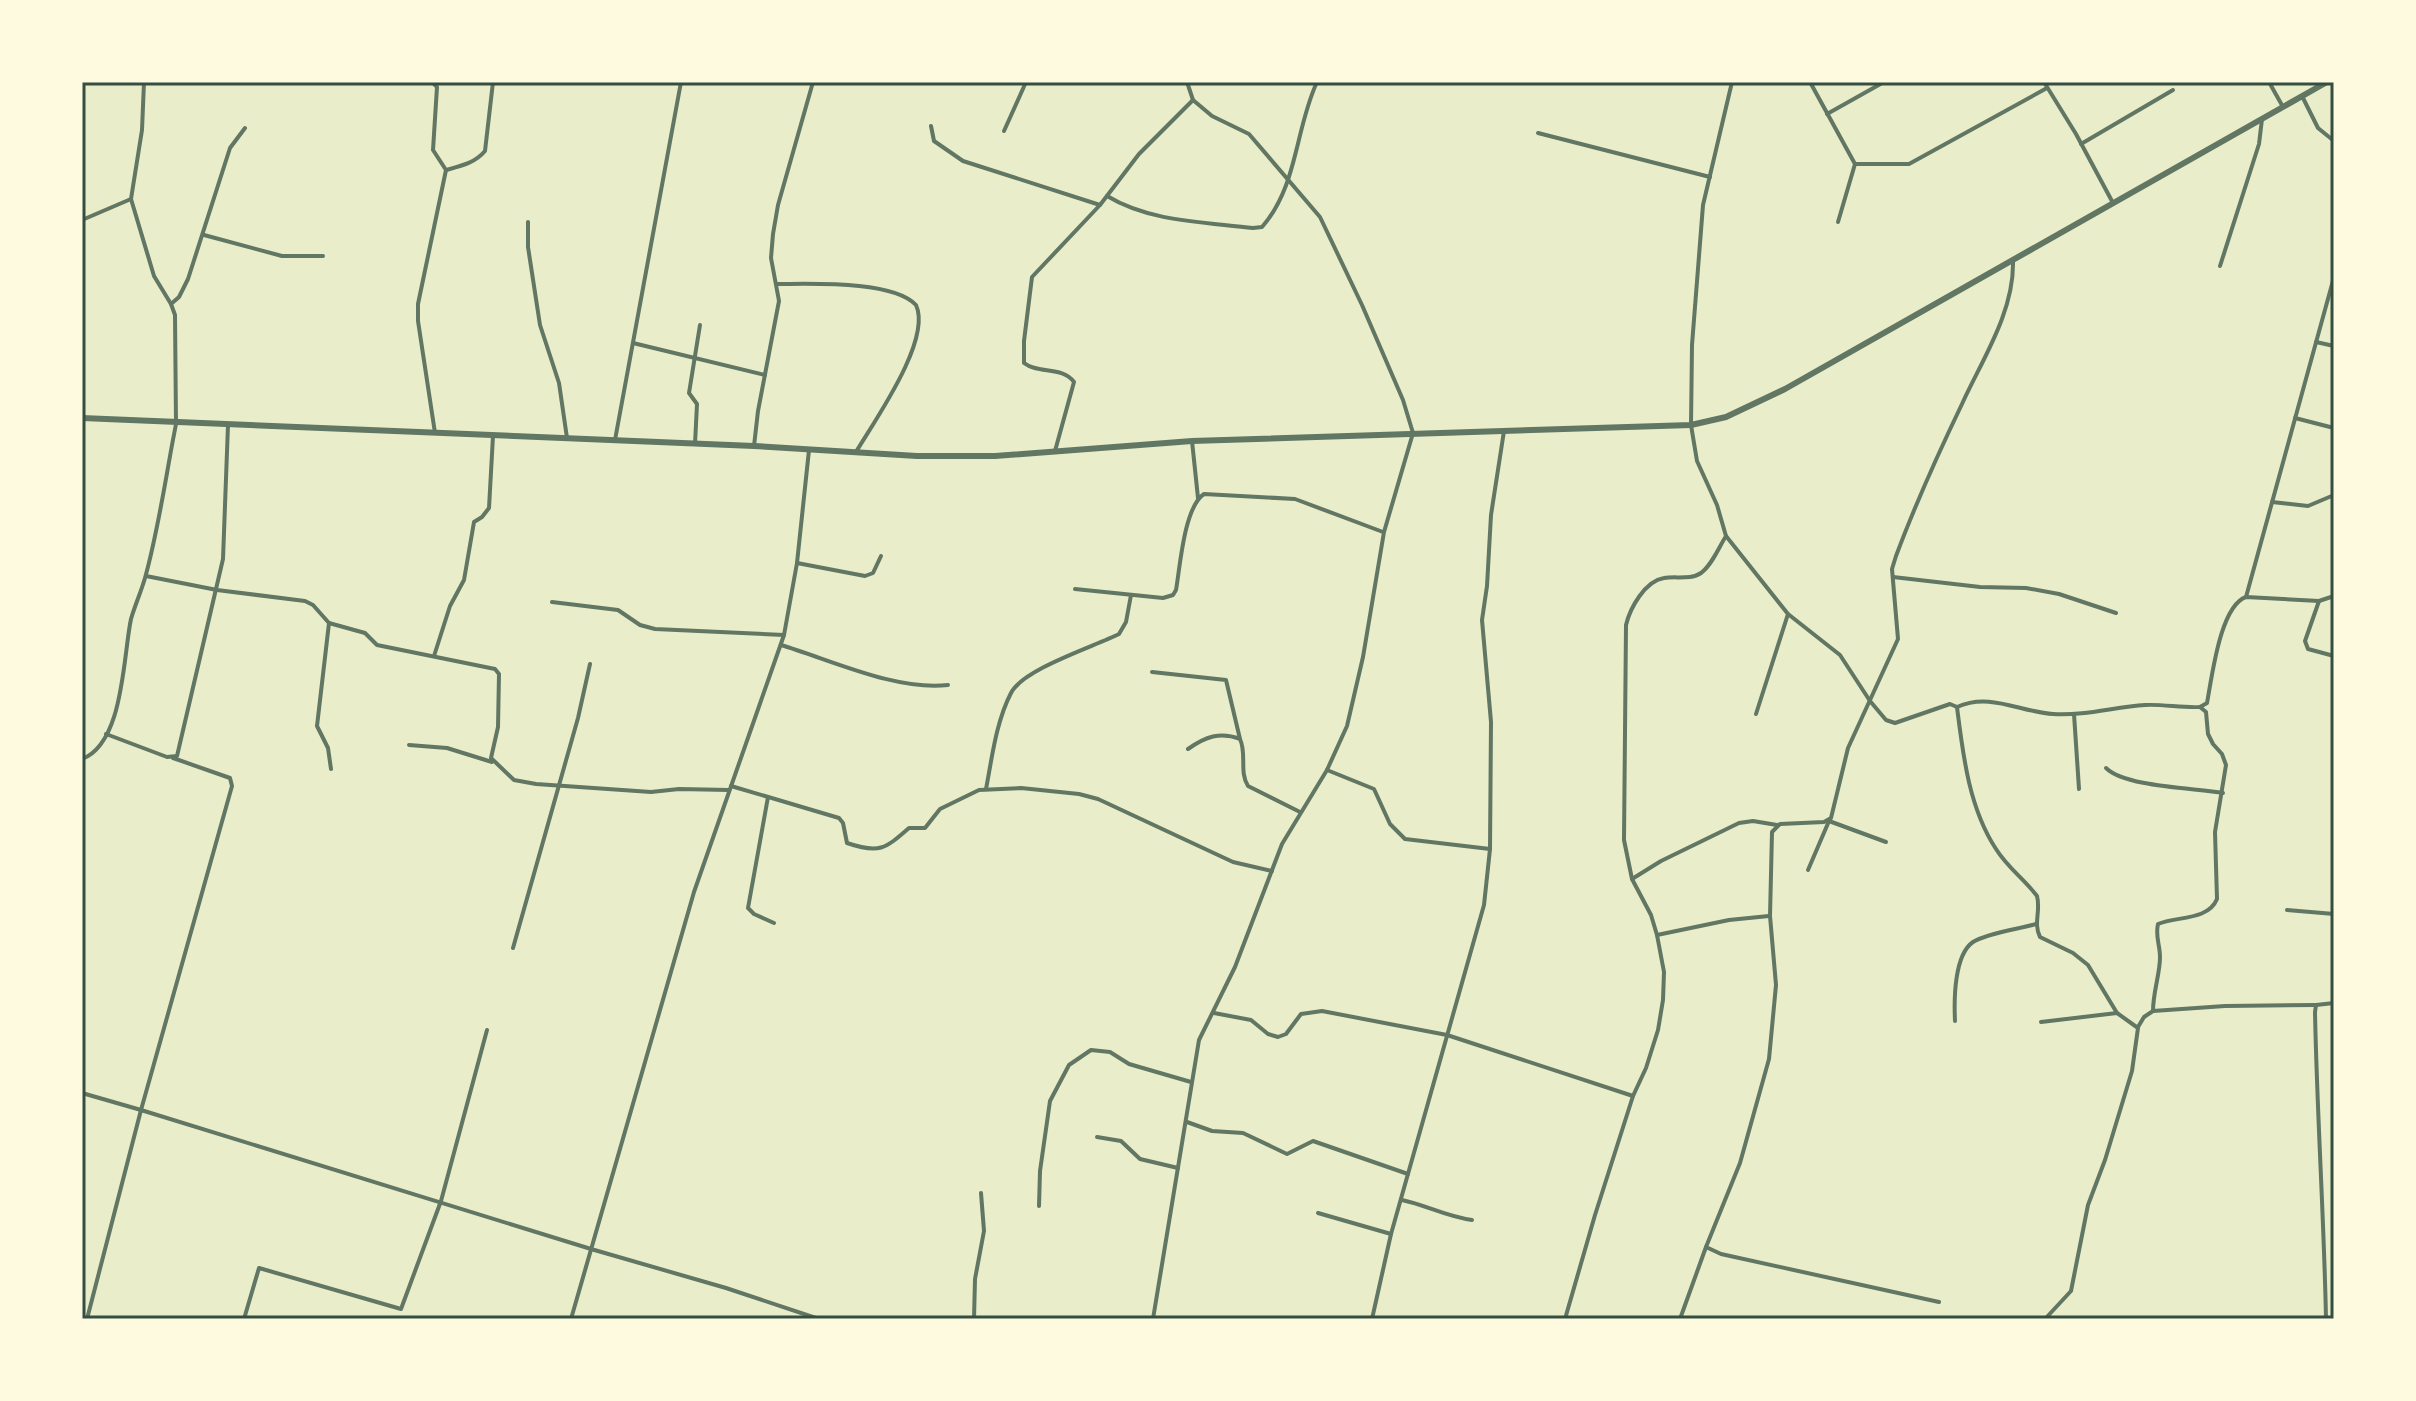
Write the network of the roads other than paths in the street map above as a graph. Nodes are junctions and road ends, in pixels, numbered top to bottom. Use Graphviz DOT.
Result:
graph roads {
  1 [pos="144,82"];
  2 [pos="432,82"];
  3 [pos="493,82"];
  4 [pos="681,82"];
  5 [pos="813,82"];
  6 [pos="1026,82"];
  7 [pos="1187,82"];
  8 [pos="1317,82"];
  9 [pos="1732,82"];
  10 [pos="1810,82"];
  11 [pos="1884,82"];
  12 [pos="2044,82"];
  13 [pos="2269,82"];
  14 [pos="2327,82"];
  15 [pos="2047,88"];
  16 [pos="2173,90"];
  17 [pos="2302,96"];
  18 [pos="1193,100"];
  19 [pos="2283,107"];
  20 [pos="1827,114"];
  21 [pos="2262,119"];
  22 [pos="931,126"];
  23 [pos="245,128"];
  24 [pos="1004,131"];
  25 [pos="1538,133"];
  26 [pos="2334,141"];
  27 [pos="2081,144"];
  28 [pos="1855,164"];
  29 [pos="446,170"];
  30 [pos="1710,177"];
  31 [pos="1289,184"];
  32 [pos="1107,196"];
  33 [pos="131,199"];
  34 [pos="2113,203"];
  35 [pos="1100,205"];
  36 [pos="82,220"];
  37 [pos="528,222"];
  38 [pos="1838,222"];
  39 [pos="204,235"];
  40 [pos="323,256"];
  41 [pos="2013,260"];
  42 [pos="2220,266"];
  43 [pos="2334,277"];
  44 [pos="777,284"];
  45 [pos="171,304"];
  46 [pos="700,325"];
  47 [pos="2316,342"];
  48 [pos="633,343"];
  49 [pos="2334,346"];
  50 [pos="694,356"];
  51 [pos="765,375"];
  52 [pos="82,418"];
  53 [pos="2295,418"];
  54 [pos="176,424"];
  55 [pos="228,425"];
  56 [pos="1691,425"];
  57 [pos="2334,428"];
  58 [pos="1504,431"];
  59 [pos="435,433"];
  60 [pos="1413,433"];
  61 [pos="493,436"];
  62 [pos="567,438"];
  63 [pos="615,440"];
  64 [pos="1192,441"];
  65 [pos="695,444"];
  66 [pos="754,446"];
  67 [pos="809,450"];
  68 [pos="1055,451"];
  69 [pos="856,452"];
  70 [pos="2334,495"];
  71 [pos="1198,498"];
  72 [pos="2272,502"];
  73 [pos="1384,532"];
  74 [pos="1726,536"];
  75 [pos="881,556"];
  76 [pos="797,563"];
  77 [pos="146,576"];
  78 [pos="1893,577"];
  79 [pos="1075,589"];
  80 [pos="217,590"];
  81 [pos="1131,594"];
  82 [pos="2334,596"];
  83 [pos="2246,597"];
  84 [pos="2319,601"];
  85 [pos="552,602"];
  86 [pos="2116,613"];
  87 [pos="1788,614"];
  88 [pos="329,623"];
  89 [pos="784,635"];
  90 [pos="781,645"];
  91 [pos="434,656"];
  92 [pos="2334,656"];
  93 [pos="590,664"];
  94 [pos="1152,672"];
  95 [pos="948,685"];
  96 [pos="1870,701"];
  97 [pos="1957,707"];
  98 [pos="2200,707"];
  99 [pos="1756,714"];
  100 [pos="2074,714"];
  101 [pos="106,734"];
  102 [pos="1240,739"];
  103 [pos="409,745"];
  104 [pos="1188,749"];
  105 [pos="173,758"];
  106 [pos="82,759"];
  107 [pos="492,762"];
  108 [pos="2106,768"];
  109 [pos="331,769"];
  110 [pos="1327,770"];
  111 [pos="558,785"];
  112 [pos="730,788"];
  113 [pos="986,789"];
  114 [pos="2079,789"];
  115 [pos="2223,793"];
  116 [pos="768,797"];
  117 [pos="1300,812"];
  118 [pos="1829,821"];
  119 [pos="1777,825"];
  120 [pos="1886,842"];
  121 [pos="1490,849"];
  122 [pos="1808,870"];
  123 [pos="1272,871"];
  124 [pos="1632,879"];
  125 [pos="2287,910"];
  126 [pos="2334,914"];
  127 [pos="1770,916"];
  128 [pos="774,923"];
  129 [pos="2036,924"];
  130 [pos="1657,935"];
  131 [pos="513,948"];
  132 [pos="2334,1003"];
  133 [pos="2316,1005"];
  134 [pos="2153,1011"];
  135 [pos="1214,1013"];
  136 [pos="2117,1013"];
  137 [pos="1955,1021"];
  138 [pos="2041,1022"];
  139 [pos="2138,1028"];
  140 [pos="487,1030"];
  141 [pos="1447,1035"];
  142 [pos="1191,1082"];
  143 [pos="82,1093"];
  144 [pos="1633,1096"];
  145 [pos="141,1110"];
  146 [pos="1187,1122"];
  147 [pos="1097,1137"];
  148 [pos="1178,1168"];
  149 [pos="1408,1174"];
  150 [pos="981,1193"];
  151 [pos="1402,1200"];
  152 [pos="441,1201"];
  153 [pos="1039,1206"];
  154 [pos="1318,1213"];
  155 [pos="1472,1220"];
  156 [pos="1391,1234"];
  157 [pos="1706,1247"];
  158 [pos="591,1249"];
  159 [pos="1939,1302"];
  160 [pos="87,1319"];
  161 [pos="244,1319"];
  162 [pos="571,1319"];
  163 [pos="819,1319"];
  164 [pos="974,1319"];
  165 [pos="1153,1319"];
  166 [pos="1372,1319"];
  167 [pos="1565,1319"];
  168 [pos="1680,1319"];
  169 [pos="2045,1319"];
  170 [pos="2326,1319"];
  1 -- 33 [label="street"];
  2 -- 29 [label="street"];
  3 -- 29 [label="street"];
  4 -- 48 [label="street"];
  5 -- 44 [label="street"];
  6 -- 24 [label="street"];
  7 -- 18 [label="street"];
  8 -- 31 [label="street"];
  9 -- 30 [label="street"];
  10 -- 20 [label="street"];
  11 -- 20 [label="street"];
  12 -- 15 [label="street"];
  13 -- 19 [label="street"];
  14 -- 17 [label="street"];
  15 -- 27 [label="street"];
  15 -- 28 [label="street"];
  16 -- 27 [label="street"];
  17 -- 19 [label="street"];
  17 -- 26 [label="street"];
  18 -- 31 [label="street"];
  18 -- 32 [label="street"];
  19 -- 21 [label="street"];
  20 -- 28 [label="street"];
  21 -- 34 [label="street"];
  21 -- 42 [label="street"];
  22 -- 35 [label="street"];
  23 -- 39 [label="street"];
  25 -- 30 [label="street"];
  27 -- 34 [label="street"];
  28 -- 38 [label="street"];
  29 -- 59 [label="street"];
  30 -- 56 [label="street"];
  31 -- 32 [label="street"];
  31 -- 60 [label="street"];
  32 -- 35 [label="street"];
  33 -- 36 [label="street"];
  33 -- 45 [label="street"];
  34 -- 41 [label="street"];
  35 -- 68 [label="street"];
  37 -- 62 [label="street"];
  39 -- 40 [label="street"];
  39 -- 45 [label="street"];
  41 -- 56 [label="street"];
  41 -- 78 [label="street"];
  43 -- 47 [label="street"];
  44 -- 51 [label="street"];
  44 -- 69 [label="street"];
  45 -- 54 [label="street"];
  46 -- 50 [label="street"];
  47 -- 49 [label="street"];
  47 -- 53 [label="street"];
  48 -- 50 [label="street"];
  48 -- 63 [label="street"];
  50 -- 51 [label="street"];
  50 -- 65 [label="street"];
  51 -- 66 [label="street"];
  52 -- 54 [label="street"];
  53 -- 57 [label="street"];
  53 -- 72 [label="street"];
  54 -- 55 [label="street"];
  54 -- 77 [label="street"];
  55 -- 59 [label="street"];
  55 -- 80 [label="street"];
  56 -- 58 [label="street"];
  56 -- 74 [label="street"];
  58 -- 60 [label="street"];
  58 -- 121 [label="street"];
  59 -- 61 [label="street"];
  60 -- 64 [label="street"];
  60 -- 73 [label="street"];
  61 -- 62 [label="street"];
  61 -- 91 [label="street"];
  62 -- 63 [label="street"];
  63 -- 65 [label="street"];
  64 -- 68 [label="street"];
  64 -- 71 [label="street"];
  65 -- 66 [label="street"];
  66 -- 67 [label="street"];
  67 -- 69 [label="street"];
  67 -- 76 [label="street"];
  68 -- 69 [label="street"];
  70 -- 72 [label="street"];
  71 -- 73 [label="street"];
  71 -- 81 [label="street"];
  72 -- 83 [label="street"];
  73 -- 110 [label="street"];
  74 -- 87 [label="street"];
  74 -- 124 [label="street"];
  75 -- 76 [label="street"];
  76 -- 89 [label="street"];
  77 -- 80 [label="street"];
  77 -- 101 [label="street"];
  78 -- 86 [label="street"];
  78 -- 96 [label="street"];
  79 -- 81 [label="street"];
  80 -- 88 [label="street"];
  80 -- 105 [label="street"];
  81 -- 113 [label="street"];
  82 -- 84 [label="street"];
  83 -- 84 [label="street"];
  83 -- 98 [label="street"];
  84 -- 92 [label="street"];
  85 -- 89 [label="street"];
  87 -- 96 [label="street"];
  87 -- 99 [label="street"];
  88 -- 91 [label="street"];
  88 -- 109 [label="street"];
  89 -- 90 [label="street"];
  90 -- 95 [label="street"];
  90 -- 112 [label="street"];
  91 -- 107 [label="street"];
  93 -- 111 [label="street"];
  94 -- 102 [label="street"];
  96 -- 97 [label="street"];
  96 -- 118 [label="street"];
  97 -- 100 [label="street"];
  97 -- 129 [label="street"];
  98 -- 100 [label="street"];
  98 -- 115 [label="street"];
  100 -- 114 [label="street"];
  101 -- 105 [label="street"];
  101 -- 106 [label="street"];
  102 -- 104 [label="street"];
  102 -- 117 [label="street"];
  103 -- 107 [label="street"];
  105 -- 145 [label="street"];
  107 -- 111 [label="street"];
  108 -- 115 [label="street"];
  110 -- 117 [label="street"];
  110 -- 121 [label="street"];
  111 -- 112 [label="street"];
  111 -- 131 [label="street"];
  112 -- 116 [label="street"];
  112 -- 158 [label="street"];
  113 -- 116 [label="street"];
  113 -- 123 [label="street"];
  115 -- 134 [label="street"];
  116 -- 128 [label="street"];
  117 -- 123 [label="street"];
  118 -- 119 [label="street"];
  118 -- 120 [label="street"];
  118 -- 122 [label="street"];
  119 -- 124 [label="street"];
  119 -- 127 [label="street"];
  121 -- 141 [label="street"];
  123 -- 135 [label="street"];
  124 -- 130 [label="street"];
  125 -- 126 [label="street"];
  127 -- 130 [label="street"];
  127 -- 157 [label="street"];
  129 -- 136 [label="street"];
  129 -- 137 [label="street"];
  130 -- 144 [label="street"];
  132 -- 133 [label="street"];
  133 -- 134 [label="street"];
  133 -- 170 [label="street"];
  134 -- 139 [label="street"];
  135 -- 141 [label="street"];
  135 -- 142 [label="street"];
  136 -- 138 [label="street"];
  136 -- 139 [label="street"];
  139 -- 169 [label="street"];
  140 -- 152 [label="street"];
  141 -- 144 [label="street"];
  141 -- 149 [label="street"];
  142 -- 146 [label="street"];
  142 -- 153 [label="street"];
  143 -- 145 [label="street"];
  144 -- 167 [label="street"];
  145 -- 152 [label="street"];
  145 -- 160 [label="street"];
  146 -- 148 [label="street"];
  146 -- 149 [label="street"];
  147 -- 148 [label="street"];
  148 -- 165 [label="street"];
  149 -- 151 [label="street"];
  150 -- 164 [label="street"];
  151 -- 155 [label="street"];
  151 -- 156 [label="street"];
  152 -- 158 [label="street"];
  152 -- 161 [label="street"];
  154 -- 156 [label="street"];
  156 -- 166 [label="street"];
  157 -- 159 [label="street"];
  157 -- 168 [label="street"];
  158 -- 162 [label="street"];
  158 -- 163 [label="street"];
}
